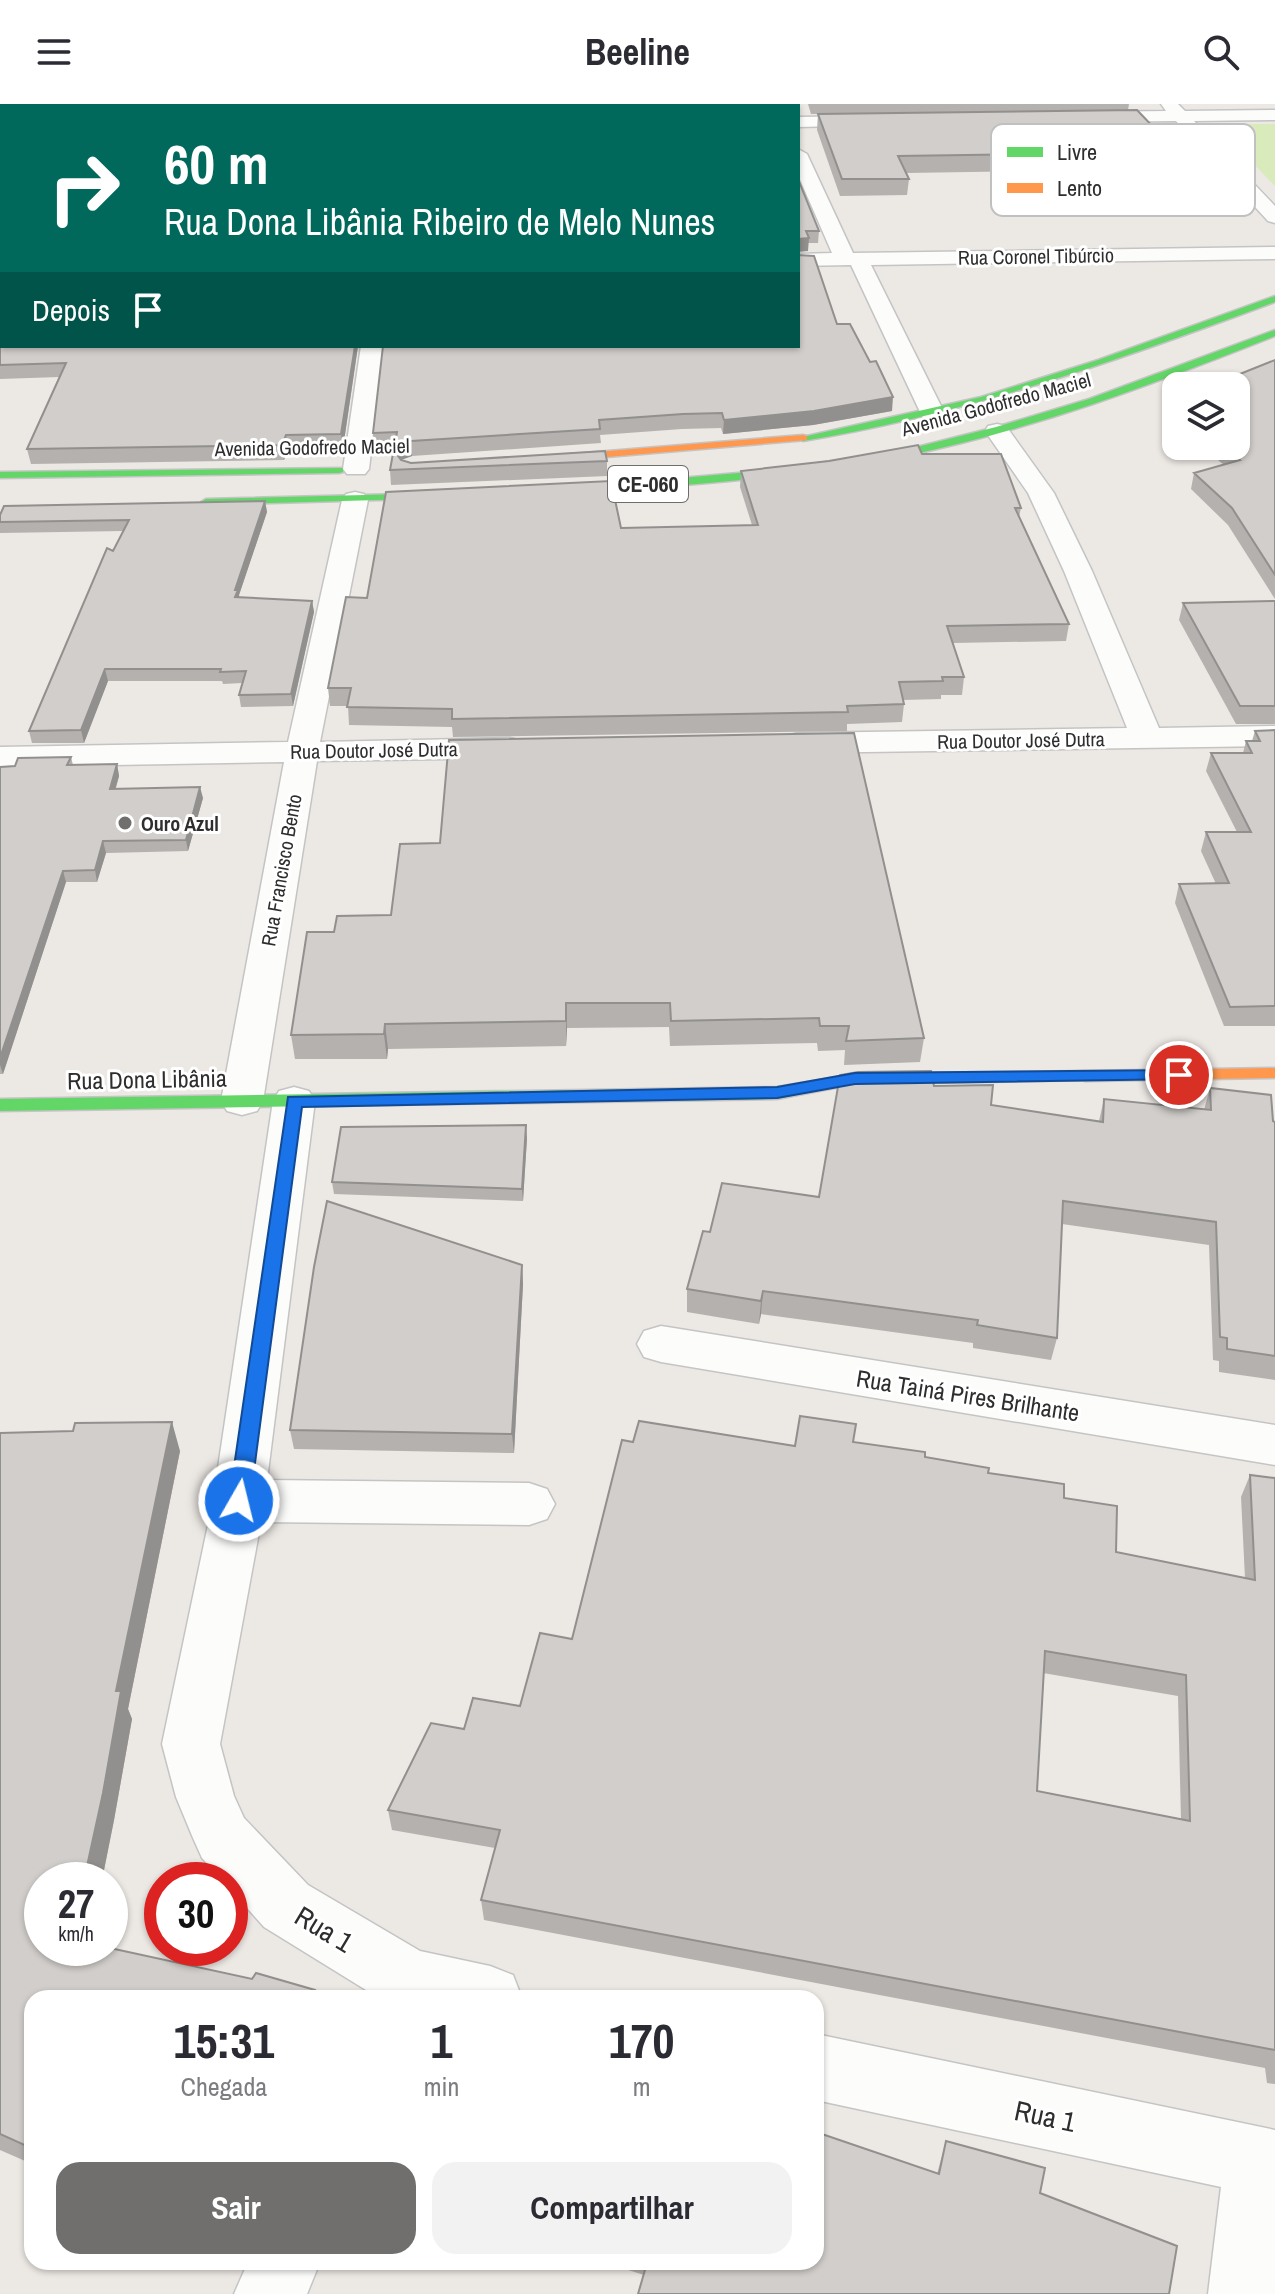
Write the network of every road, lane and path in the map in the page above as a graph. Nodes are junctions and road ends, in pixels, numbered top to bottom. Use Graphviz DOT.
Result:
graph roads {
  1 [pos="1175,110"];
  2 [pos="1275,115"];
  3 [pos="1058,118"];
  4 [pos="890,120"];
  5 [pos="800,122"];
  6 [pos="800,158"];
  7 [pos="1255,196"];
  8 [pos="1275,217"];
  9 [pos="1275,253"];
  10 [pos="852,259"];
  11 [pos="800,260"];
  12 [pos="1275,299"];
  13 [pos="1275,333"];
  14 [pos="372,348"];
  15 [pos="933,414"];
  16 [pos="997,431"];
  17 [pos="524,461"];
  18 [pos="0,475"];
  19 [pos="361,479"];
  20 [pos="540,492"];
  21 [pos="463,495"];
  22 [pos="187,503"];
  23 [pos="1275,736"];
  24 [pos="1147,738"];
  25 [pos="764,744"];
  26 [pos="541,747"];
  27 [pos="302,751"];
  28 [pos="0,757"];
  29 [pos="1275,1073"];
  30 [pos="242,1101"];
  31 [pos="294,1101"];
  32 [pos="0,1105"];
  33 [pos="661,1344"];
  34 [pos="1275,1445"];
  35 [pos="239,1501"];
  36 [pos="529,1504"];
  37 [pos="406,1990"];
  38 [pos="824,2069"];
  39 [pos="1267,2162"];
  40 [pos="281,2270"];
  41 [pos="270,2294"];
  42 [pos="1244,2294"];
  1 -- 2 [label="street"];
  1 -- 3 [label="street"];
  4 -- 5 [label="street"];
  6 -- 10 [label="street"];
  7 -- 8 [label="street"];
  9 -- 10 [label="street, Rua Coronel Tibúrcio"];
  10 -- 11 [label="street, Rua Coronel Tibúrcio"];
  10 -- 15 [label="street"];
  12 -- 15 [label="main road, Avenida Godofredo Maciel / CE-060"];
  13 -- 16 [label="main road, Avenida Godofredo Maciel / CE-060"];
  14 -- 19 [label="street, Rua Francisco Bento"];
  15 -- 17 [label="main road, Avenida Godofredo Maciel / CE-060"];
  16 -- 20 [label="main road, Avenida Godofredo Maciel / CE-060"];
  16 -- 24 [label="street"];
  18 -- 19 [label="main road, Avenida Godofredo Maciel"];
  19 -- 21 [label="main road, Avenida Godofredo Maciel"];
  19 -- 22 [label="main road, Avenida Godofredo Maciel"];
  19 -- 27 [label="street, Rua Francisco Bento"];
  23 -- 24 [label="street, Rua Doutor José Dutra"];
  24 -- 25 [label="street, Rua Doutor José Dutra"];
  26 -- 27 [label="street, Rua Doutor José Dutra"];
  27 -- 28 [label="street, Rua Doutor José Dutra"];
  27 -- 30 [label="street, Rua Francisco Bento"];
  29 -- 31 [label="main road, Rua Dona Libânia"];
  30 -- 31 [label="main road, Rua Dona Libânia"];
  30 -- 32 [label="main road, Rua Dona Libânia"];
  31 -- 35 [label="street"];
  33 -- 34 [label="street, Rua Tainá Pires Brilhante"];
  35 -- 36 [label="street"];
  35 -- 37 [label="street, Rua 1"];
  38 -- 39 [label="street, Rua 1"];
  39 -- 42 [label="street"];
  40 -- 41 [label="street"];
}
